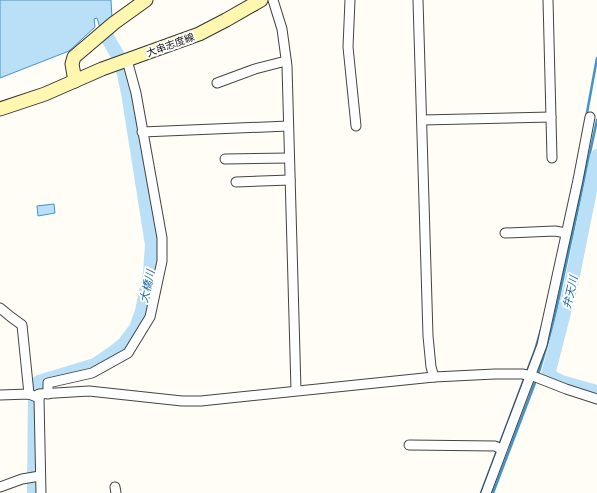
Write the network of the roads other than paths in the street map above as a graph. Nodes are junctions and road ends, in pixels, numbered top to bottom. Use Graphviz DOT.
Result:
graph roads {
  1 [pos="146,0"];
  2 [pos="261,0"];
  3 [pos="273,0"];
  4 [pos="350,0"];
  5 [pos="418,0"];
  6 [pos="548,0"];
  7 [pos="286,60"];
  8 [pos="123,62"];
  9 [pos="75,81"];
  10 [pos="217,83"];
  11 [pos="0,110"];
  12 [pos="551,117"];
  13 [pos="590,117"];
  14 [pos="422,120"];
  15 [pos="288,126"];
  16 [pos="356,126"];
  17 [pos="142,132"];
  18 [pos="289,158"];
  19 [pos="552,158"];
  20 [pos="225,159"];
  21 [pos="290,180"];
  22 [pos="236,182"];
  23 [pos="505,233"];
  24 [pos="566,233"];
  25 [pos="0,308"];
  26 [pos="530,375"];
  27 [pos="434,377"];
  28 [pos="296,390"];
  29 [pos="29,394"];
  30 [pos="0,395"];
  31 [pos="43,396"];
  32 [pos="597,399"];
  33 [pos="409,445"];
  34 [pos="502,449"];
  35 [pos="40,476"];
  36 [pos="0,487"];
  37 [pos="41,493"];
  38 [pos="486,493"];
  1 -- 9 [label="main road"];
  2 -- 8 [label="main road, 大串志度線"];
  3 -- 7 [label="street"];
  4 -- 16 [label="street"];
  5 -- 14 [label="street"];
  6 -- 12 [label="street"];
  7 -- 10 [label="street"];
  7 -- 15 [label="street"];
  8 -- 9 [label="main road, 大串志度線"];
  8 -- 17 [label="street"];
  9 -- 11 [label="main road, 大串志度線"];
  12 -- 14 [label="street"];
  12 -- 19 [label="street"];
  13 -- 24 [label="street"];
  14 -- 27 [label="street"];
  15 -- 17 [label="street"];
  15 -- 18 [label="street"];
  17 -- 31 [label="street"];
  18 -- 20 [label="street"];
  18 -- 21 [label="street"];
  21 -- 22 [label="street"];
  21 -- 28 [label="street"];
  23 -- 24 [label="street"];
  24 -- 26 [label="street"];
  25 -- 29 [label="street"];
  26 -- 27 [label="street"];
  26 -- 32 [label="street"];
  26 -- 34 [label="street"];
  27 -- 28 [label="street"];
  28 -- 31 [label="street"];
  29 -- 30 [label="street"];
  29 -- 31 [label="street"];
  31 -- 35 [label="street"];
  33 -- 34 [label="street"];
  34 -- 38 [label="street"];
  35 -- 36 [label="street"];
  35 -- 37 [label="street"];
}
